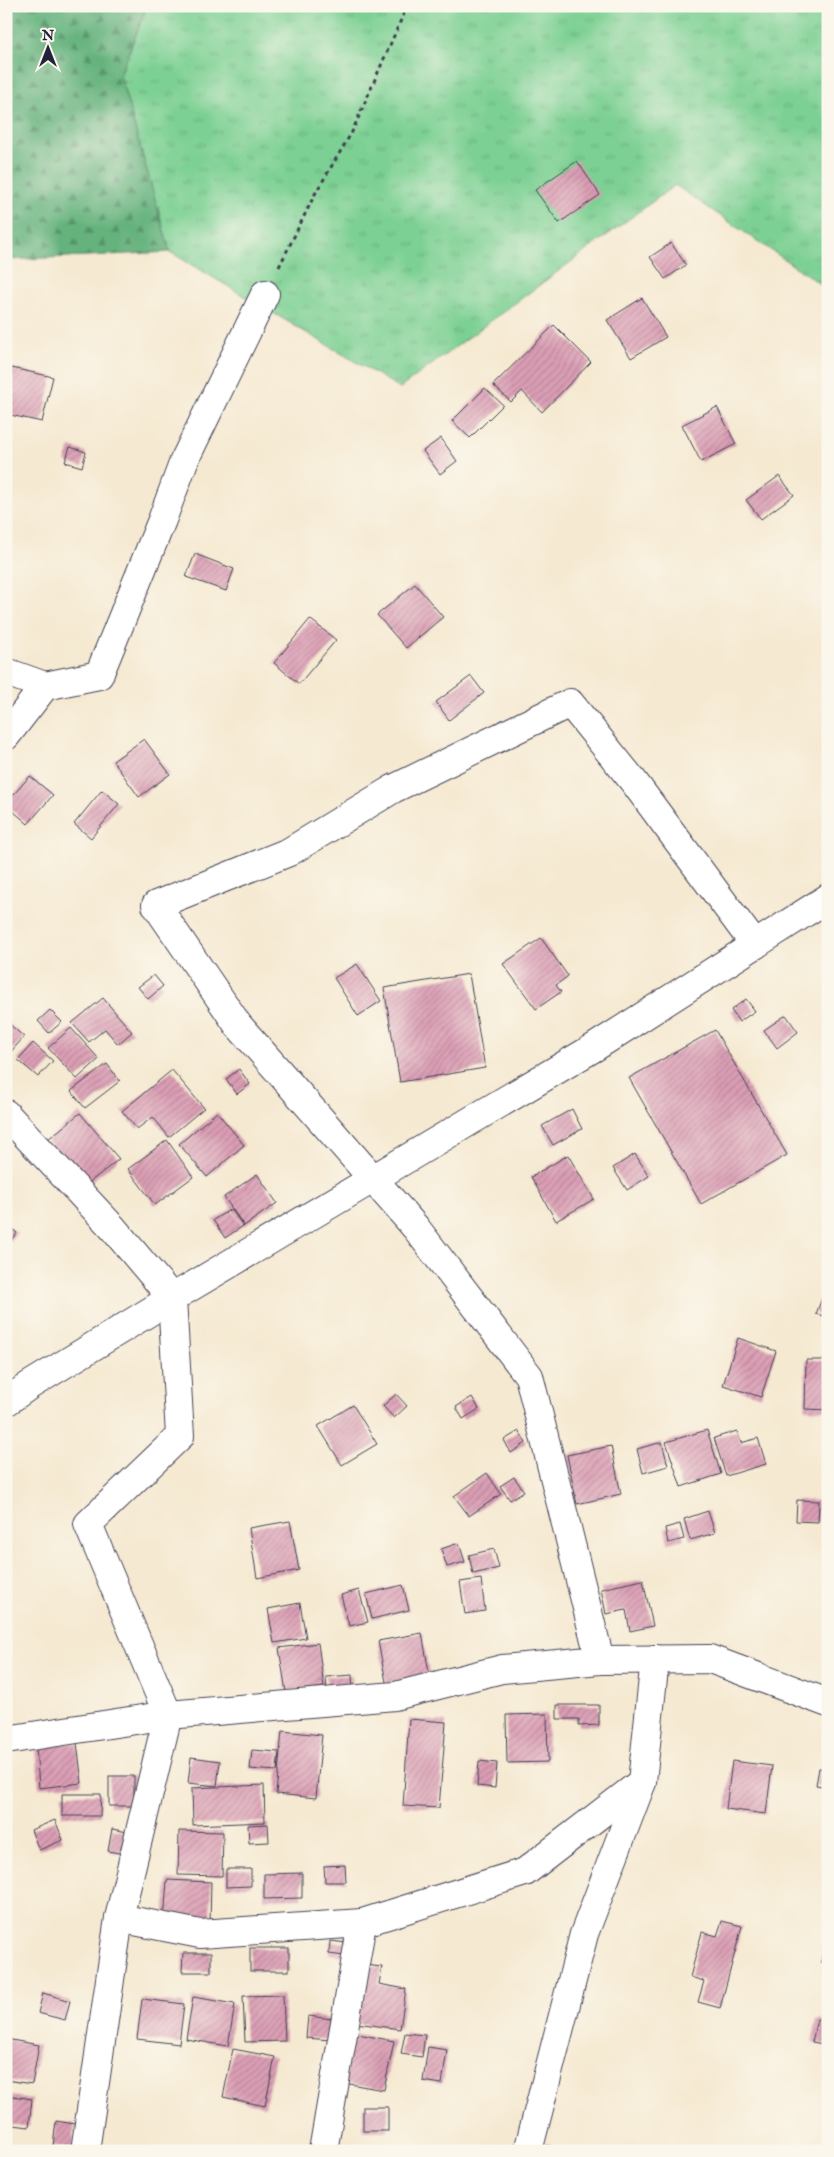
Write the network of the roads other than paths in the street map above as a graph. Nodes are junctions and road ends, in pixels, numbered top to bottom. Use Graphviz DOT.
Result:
graph roads {
  1 [pos="265,294"];
  2 [pos="6,672"];
  3 [pos="45,686"];
  4 [pos="6,736"];
  5 [pos="828,898"];
  6 [pos="755,945"];
  7 [pos="6,1114"];
  8 [pos="372,1179"];
  9 [pos="172,1298"];
  10 [pos="6,1402"];
  11 [pos="655,1659"];
  12 [pos="600,1660"];
  13 [pos="828,1703"];
  14 [pos="168,1715"];
  15 [pos="6,1740"];
  16 [pos="642,1782"];
  17 [pos="119,1918"];
  18 [pos="362,1923"];
  19 [pos="85,2151"];
  20 [pos="323,2151"];
  21 [pos="528,2151"];
  1 -- 3 [label="street"];
  2 -- 3 [label="street"];
  3 -- 4 [label="street"];
  5 -- 6 [label="street"];
  6 -- 8 [label="street"];
  6 -- 8 [label="street"];
  7 -- 9 [label="street"];
  8 -- 9 [label="street"];
  8 -- 12 [label="street"];
  9 -- 10 [label="street"];
  9 -- 14 [label="street"];
  11 -- 12 [label="street"];
  11 -- 13 [label="street"];
  11 -- 16 [label="street"];
  12 -- 14 [label="street"];
  14 -- 15 [label="street"];
  14 -- 17 [label="street"];
  16 -- 18 [label="street"];
  16 -- 21 [label="street"];
  17 -- 18 [label="street"];
  17 -- 19 [label="street"];
  18 -- 20 [label="street"];
}
